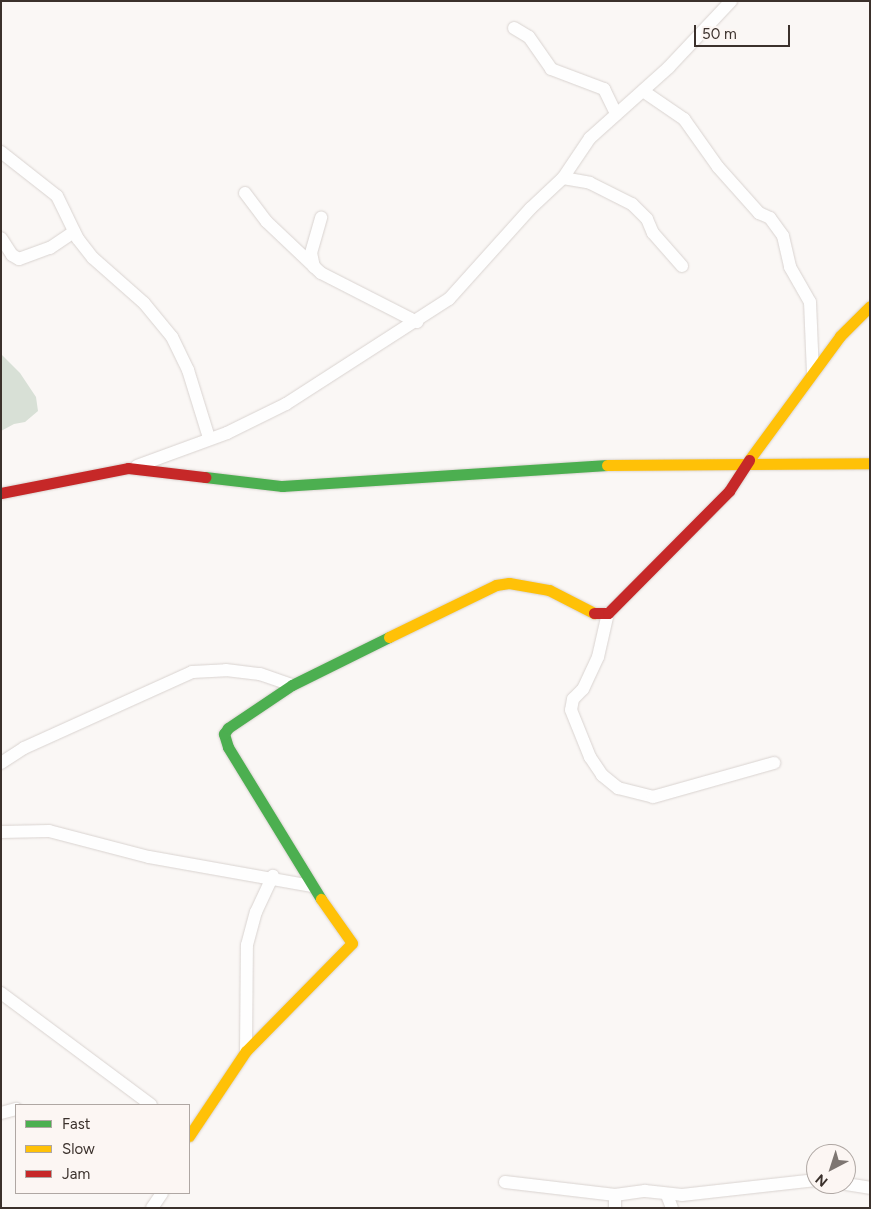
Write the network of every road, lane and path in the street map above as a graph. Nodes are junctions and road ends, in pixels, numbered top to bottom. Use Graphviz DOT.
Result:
graph roads {
  1 [pos="731,1"];
  2 [pos="514,28"];
  3 [pos="643,91"];
  4 [pos="616,114"];
  5 [pos="1,152"];
  6 [pos="563,178"];
  7 [pos="245,193"];
  8 [pos="321,217"];
  9 [pos="74,232"];
  10 [pos="1,238"];
  11 [pos="682,266"];
  12 [pos="314,267"];
  13 [pos="870,306"];
  14 [pos="417,322"];
  15 [pos="813,374"];
  16 [pos="209,438"];
  17 [pos="870,463"];
  18 [pos="743,466"];
  19 [pos="128,468"];
  20 [pos="1,493"];
  21 [pos="608,613"];
  22 [pos="292,685"];
  23 [pos="1,763"];
  24 [pos="774,763"];
  25 [pos="1,832"];
  26 [pos="273,876"];
  27 [pos="312,886"];
  28 [pos="1,993"];
  29 [pos="246,1051"];
  30 [pos="143,1104"];
  31 [pos="15,1109"];
  32 [pos="1,1113"];
  33 [pos="190,1133"];
  34 [pos="806,1180"];
  35 [pos="505,1182"];
  36 [pos="856,1186"];
  37 [pos="870,1188"];
  38 [pos="161,1194"];
  39 [pos="615,1194"];
  40 [pos="667,1195"];
  41 [pos="152,1208"];
  42 [pos="616,1208"];
  43 [pos="672,1208"];
  1 -- 3 [label="street"];
  2 -- 4 [label="street"];
  3 -- 4 [label="street"];
  3 -- 15 [label="street"];
  4 -- 6 [label="street"];
  5 -- 9 [label="street"];
  6 -- 11 [label="street"];
  6 -- 14 [label="street"];
  7 -- 12 [label="street"];
  8 -- 12 [label="street"];
  9 -- 10 [label="street"];
  9 -- 16 [label="street"];
  12 -- 14 [label="street"];
  13 -- 15 [label="street"];
  14 -- 16 [label="street"];
  15 -- 18 [label="street"];
  16 -- 19 [label="street"];
  17 -- 18 [label="street"];
  18 -- 19 [label="street"];
  18 -- 21 [label="street"];
  19 -- 20 [label="street"];
  21 -- 22 [label="street"];
  21 -- 24 [label="street"];
  22 -- 23 [label="street"];
  22 -- 27 [label="street"];
  25 -- 26 [label="street"];
  26 -- 27 [label="street"];
  26 -- 29 [label="street"];
  27 -- 29 [label="street"];
  28 -- 30 [label="street"];
  29 -- 33 [label="street"];
  31 -- 32 [label="street"];
  34 -- 40 [label="street"];
  35 -- 39 [label="street"];
  36 -- 37 [label="street"];
  38 -- 41 [label="street"];
  39 -- 40 [label="street"];
  39 -- 42 [label="street"];
  40 -- 43 [label="street"];
}
